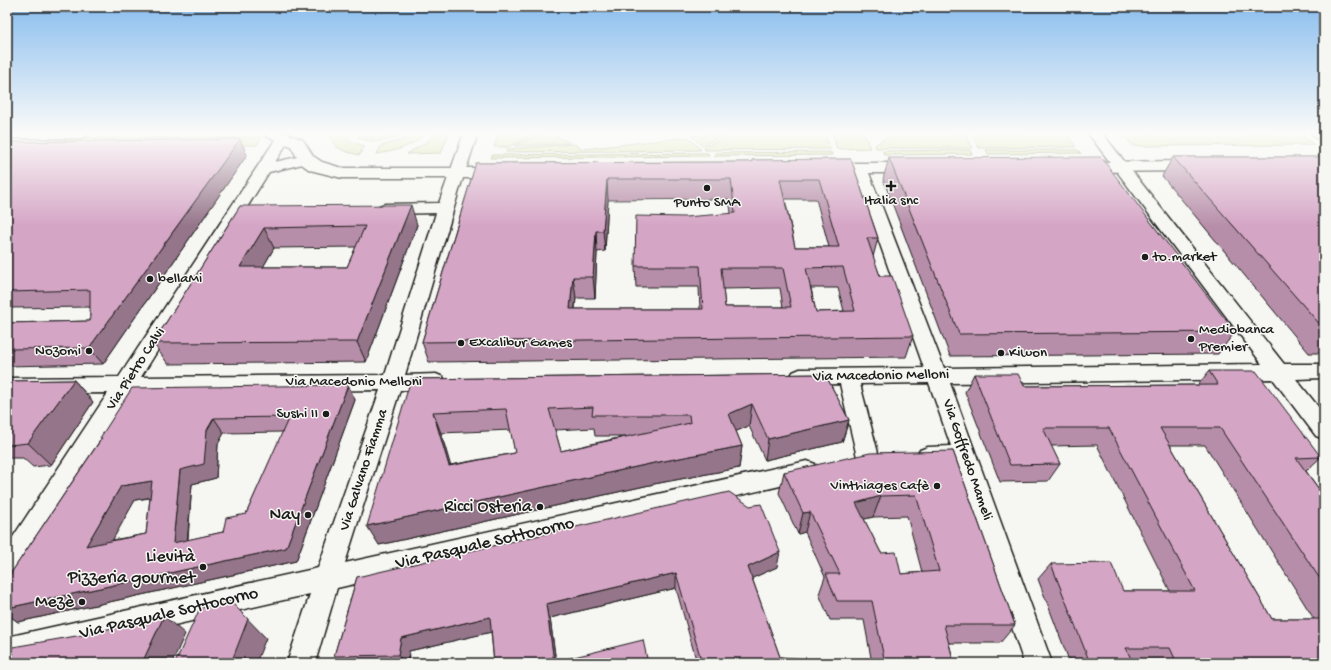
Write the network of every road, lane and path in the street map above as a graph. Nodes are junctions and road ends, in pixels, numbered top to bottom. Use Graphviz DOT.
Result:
graph roads {
  1 [pos="266,164"];
  2 [pos="272,164"];
  3 [pos="315,164"];
  4 [pos="460,164"];
  5 [pos="1119,164"];
  6 [pos="1216,166"];
  7 [pos="1066,167"];
  8 [pos="1121,167"];
  9 [pos="806,168"];
  10 [pos="860,168"];
  11 [pos="934,168"];
  12 [pos="264,169"];
  13 [pos="457,173"];
  14 [pos="519,173"];
  15 [pos="446,208"];
  16 [pos="257,209"];
  17 [pos="374,209"];
  18 [pos="237,210"];
  19 [pos="1324,370"];
  20 [pos="1279,371"];
  21 [pos="937,376"];
  22 [pos="848,377"];
  23 [pos="785,378"];
  24 [pos="393,382"];
  25 [pos="454,382"];
  26 [pos="126,384"];
  27 [pos="7,386"];
  28 [pos="1324,430"];
  29 [pos="965,455"];
  30 [pos="907,456"];
  31 [pos="7,568"];
  32 [pos="327,579"];
  33 [pos="7,650"];
  34 [pos="301,663"];
  35 [pos="1038,663"];
  1 -- 12 [label="street, Via Pietro Calvi"];
  2 -- 12 [label="street"];
  3 -- 13 [label="street"];
  4 -- 13 [label="street, Via Galvano Fiamma"];
  5 -- 8 [label="street"];
  6 -- 8 [label="street"];
  7 -- 8 [label="street"];
  8 -- 20 [label="street"];
  9 -- 10 [label="street"];
  10 -- 11 [label="street"];
  10 -- 21 [label="street, Via Goffredo Mameli"];
  12 -- 18 [label="street, Via Pietro Calvi"];
  13 -- 14 [label="street"];
  13 -- 15 [label="street, Via Galvano Fiamma"];
  15 -- 17 [label="street"];
  15 -- 24 [label="street, Via Galvano Fiamma"];
  16 -- 18 [label="street"];
  18 -- 26 [label="street, Via Pietro Calvi"];
  19 -- 20 [label="street, Via Macedonio Melloni"];
  20 -- 21 [label="street, Via Macedonio Melloni"];
  20 -- 28 [label="street"];
  21 -- 22 [label="street, Via Macedonio Melloni"];
  21 -- 29 [label="street, Via Goffredo Mameli"];
  22 -- 23 [label="street, Via Macedonio Melloni"];
  22 -- 32 [label="street, Via Pasquale Sottocorno"];
  24 -- 25 [label="street, Via Macedonio Melloni"];
  24 -- 26 [label="street, Via Macedonio Melloni"];
  24 -- 32 [label="street, Via Galvano Fiamma"];
  26 -- 27 [label="street, Via Macedonio Melloni"];
  26 -- 31 [label="street, Via Pietro Calvi"];
  29 -- 30 [label="street"];
  29 -- 35 [label="street, Via Goffredo Mameli"];
  32 -- 33 [label="street, Via Pasquale Sottocorno"];
  32 -- 34 [label="street, Via Galvano Fiamma"];
}
